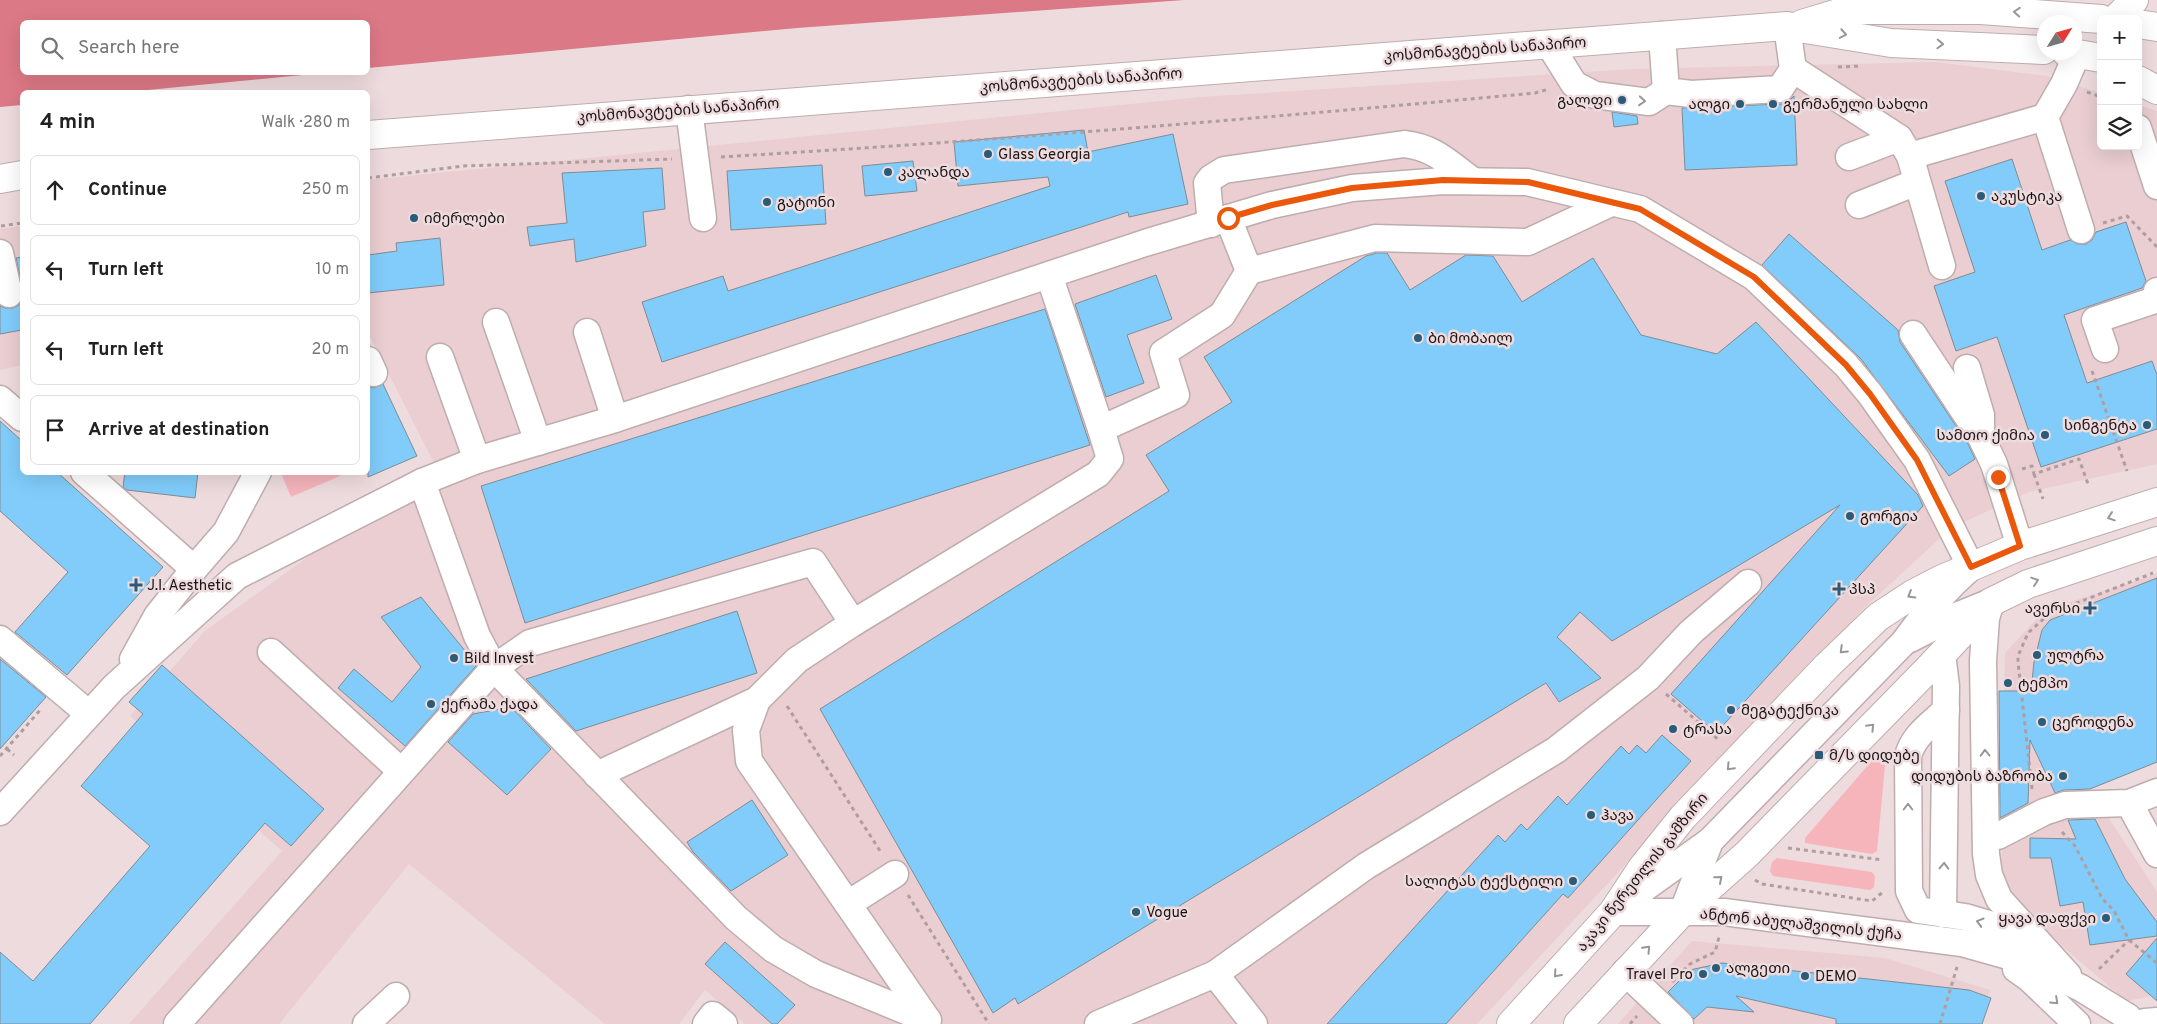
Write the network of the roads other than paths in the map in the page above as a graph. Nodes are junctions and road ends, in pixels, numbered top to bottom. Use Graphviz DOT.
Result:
graph roads {
  1 [pos="1895,0"];
  2 [pos="2134,0"];
  3 [pos="1848,10"];
  4 [pos="2120,15"];
  5 [pos="2097,19"];
  6 [pos="2142,25"];
  7 [pos="1791,26"];
  8 [pos="2157,27"];
  9 [pos="1662,35"];
  10 [pos="1548,44"];
  11 [pos="2037,50"];
  12 [pos="2078,60"];
  13 [pos="2142,66"];
  14 [pos="1794,68"];
  15 [pos="2157,68"];
  16 [pos="2142,82"];
  17 [pos="2157,90"];
  18 [pos="1666,91"];
  19 [pos="689,109"];
  20 [pos="2045,117"];
  21 [pos="370,135"];
  22 [pos="2142,140"];
  23 [pos="1905,147"];
  24 [pos="1849,157"];
  25 [pos="20,175"];
  26 [pos="0,178"];
  27 [pos="1474,181"];
  28 [pos="1917,182"];
  29 [pos="2157,186"];
  30 [pos="1611,203"];
  31 [pos="1859,205"];
  32 [pos="703,218"];
  33 [pos="1220,221"];
  34 [pos="2081,230"];
  35 [pos="0,253"];
  36 [pos="1942,266"];
  37 [pos="1249,271"];
  38 [pos="1049,275"];
  39 [pos="2157,292"];
  40 [pos="9,294"];
  41 [pos="496,322"];
  42 [pos="587,332"];
  43 [pos="1913,334"];
  44 [pos="440,357"];
  45 [pos="2097,357"];
  46 [pos="1967,368"];
  47 [pos="0,399"];
  48 [pos="20,416"];
  49 [pos="615,419"];
  50 [pos="1101,429"];
  51 [pos="1981,437"];
  52 [pos="538,442"];
  53 [pos="477,460"];
  54 [pos="87,475"];
  55 [pos="256,475"];
  56 [pos="422,482"];
  57 [pos="2157,502"];
  58 [pos="2157,541"];
  59 [pos="2020,546"];
  60 [pos="1971,567"];
  61 [pos="194,569"];
  62 [pos="1748,583"];
  63 [pos="1991,602"];
  64 [pos="852,623"];
  65 [pos="0,638"];
  66 [pos="1904,642"];
  67 [pos="270,652"];
  68 [pos="1942,654"];
  69 [pos="494,668"];
  70 [pos="114,687"];
  71 [pos="757,700"];
  72 [pos="1946,710"];
  73 [pos="89,714"];
  74 [pos="401,771"];
  75 [pos="597,775"];
  76 [pos="2157,792"];
  77 [pos="2129,803"];
  78 [pos="0,812"];
  79 [pos="1986,836"];
  80 [pos="1710,841"];
  81 [pos="2157,854"];
  82 [pos="895,874"];
  83 [pos="848,904"];
  84 [pos="1683,911"];
  85 [pos="1613,912"];
  86 [pos="1943,914"];
  87 [pos="2041,948"];
  88 [pos="1989,950"];
  89 [pos="1625,972"];
  90 [pos="1215,974"];
  91 [pos="2081,988"];
  92 [pos="396,996"];
  93 [pos="935,1022"];
  94 [pos="2137,1022"];
  95 [pos="177,1024"];
  96 [pos="366,1024"];
  97 [pos="706,1024"];
  98 [pos="724,1024"];
  99 [pos="1098,1024"];
  100 [pos="1254,1024"];
  101 [pos="1512,1024"];
  102 [pos="1578,1024"];
  103 [pos="1680,1024"];
  104 [pos="2077,1024"];
  1 -- 3 [label="main road"];
  2 -- 4 [label="main road"];
  5 -- 3 [label="main road, კოსმონავტების სანაპირო, one-way"];
  3 -- 7 [label="main road, კოსმონავტების სანაპირო"];
  6 -- 8 [label="main road"];
  7 -- 9 [label="main road, კოსმონავტების სანაპირო"];
  7 -- 11 [label="main road, კოსმონავტების სანაპირო, one-way"];
  7 -- 14 [label="street"];
  9 -- 10 [label="main road, კოსმონავტების სანაპირო"];
  9 -- 18 [label="street"];
  10 -- 18 [label="street, one-way"];
  10 -- 19 [label="main road, კოსმონავტების სანაპირო"];
  12 -- 20 [label="street"];
  13 -- 15 [label="main road"];
  14 -- 18 [label="street"];
  14 -- 23 [label="street"];
  16 -- 17 [label="main road"];
  19 -- 21 [label="main road, კოსმონავტების სანაპირო"];
  19 -- 32 [label="street"];
  20 -- 23 [label="street"];
  20 -- 34 [label="street"];
  22 -- 29 [label="street"];
  23 -- 24 [label="street"];
  23 -- 28 [label="street"];
  25 -- 26 [label="main road"];
  27 -- 30 [label="street"];
  27 -- 33 [label="street"];
  27 -- 33 [label="street"];
  28 -- 31 [label="street"];
  28 -- 36 [label="street"];
  30 -- 37 [label="street"];
  30 -- 60 [label="street"];
  33 -- 37 [label="street"];
  33 -- 38 [label="street"];
  35 -- 40 [label="street"];
  37 -- 50 [label="street"];
  38 -- 49 [label="street"];
  38 -- 50 [label="street"];
  39 -- 45 [label="street"];
  41 -- 52 [label="street"];
  42 -- 49 [label="street"];
  43 -- 51 [label="street"];
  44 -- 53 [label="street"];
  46 -- 51 [label="street"];
  47 -- 48 [label="street"];
  49 -- 52 [label="street"];
  50 -- 64 [label="street"];
  51 -- 59 [label="street"];
  52 -- 53 [label="street"];
  53 -- 56 [label="street"];
  54 -- 61 [label="street"];
  55 -- 61 [label="street"];
  56 -- 69 [label="street"];
  56 -- 70 [label="street"];
  57 -- 59 [label="main road, აკაკი წერეთლის გამზირი, one-way"];
  63 -- 58 [label="main road, one-way"];
  59 -- 60 [label="main road, აკაკი წერეთლის გამზირი"];
  60 -- 66 [label="street"];
  60 -- 85 [label="main road, აკაკი წერეთლის გამზირი, one-way"];
  61 -- 70 [label="street"];
  62 -- 90 [label="street"];
  63 -- 66 [label="street"];
  63 -- 68 [label="main road"];
  79 -- 63 [label="street, ანტონ აბულაშვილის ქუჩა, one-way"];
  64 -- 69 [label="street"];
  64 -- 71 [label="street"];
  65 -- 73 [label="street"];
  66 -- 80 [label="street"];
  67 -- 74 [label="street"];
  68 -- 72 [label="street"];
  84 -- 68 [label="main road, one-way"];
  69 -- 74 [label="street"];
  69 -- 75 [label="street"];
  70 -- 73 [label="street"];
  71 -- 75 [label="street"];
  71 -- 83 [label="street"];
  86 -- 72 [label="street, one-way"];
  86 -- 72 [label="street, one-way"];
  73 -- 78 [label="street"];
  74 -- 95 [label="street"];
  75 -- 93 [label="street"];
  76 -- 77 [label="street"];
  77 -- 79 [label="street"];
  77 -- 81 [label="street"];
  79 -- 87 [label="street, ანტონ აბულაშვილის ქუჩა"];
  80 -- 84 [label="street"];
  80 -- 85 [label="street"];
  82 -- 83 [label="street"];
  83 -- 93 [label="street"];
  84 -- 85 [label="street, ანტონ აბულაშვილის ქუჩა"];
  84 -- 88 [label="street, ანტონ აბულაშვილის ქუჩა"];
  89 -- 84 [label="main road, one-way"];
  85 -- 101 [label="main road, აკაკი წერეთლის გამზირი, one-way"];
  87 -- 86 [label="street, one-way"];
  87 -- 91 [label="street, ანტონ აბულაშვილის ქუჩა"];
  88 -- 91 [label="street, ანტონ აბულაშვილის ქუჩა"];
  88 -- 104 [label="street, ანტონ აბულაშვილის ქუჩა, one-way"];
  89 -- 102 [label="main road"];
  89 -- 103 [label="street"];
  90 -- 99 [label="street"];
  90 -- 100 [label="street"];
  91 -- 94 [label="street, ანტონ აბულაშვილის ქუჩა"];
  92 -- 96 [label="street"];
  97 -- 98 [label="street"];
}
